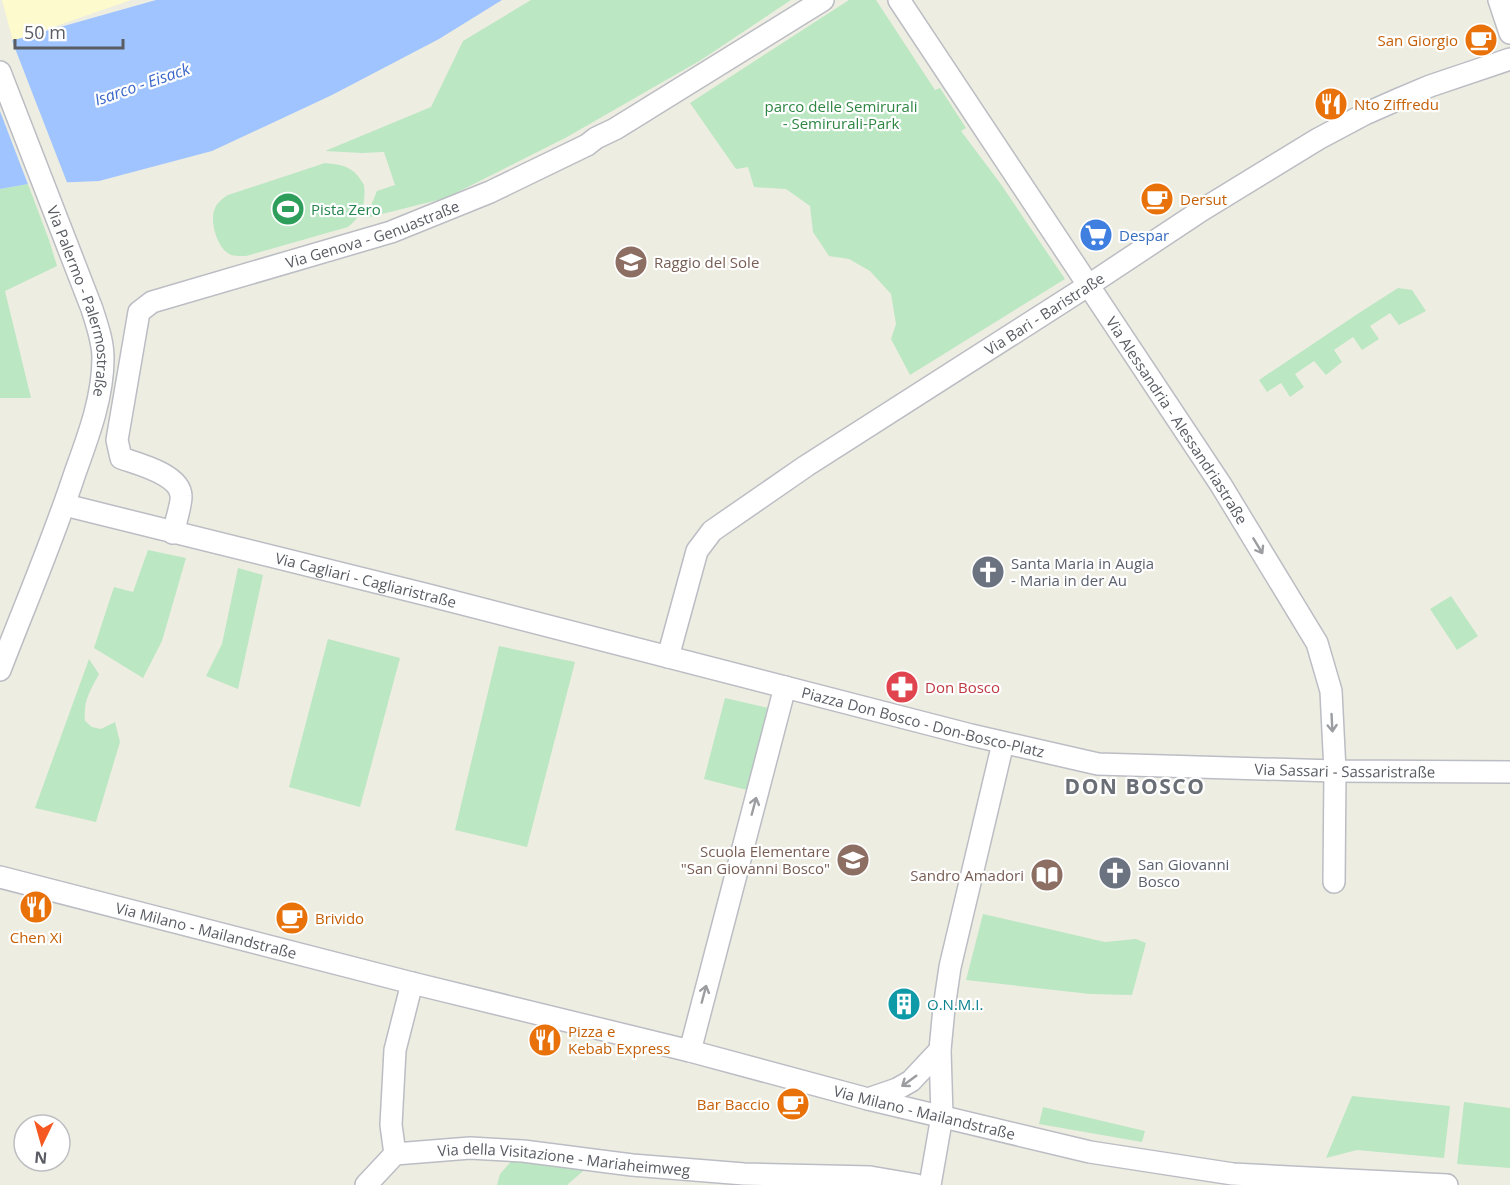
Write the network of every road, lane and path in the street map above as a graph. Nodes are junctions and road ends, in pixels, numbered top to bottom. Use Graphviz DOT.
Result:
graph roads {
  1 [pos="823,0"];
  2 [pos="899,0"];
  3 [pos="1499,0"];
  4 [pos="1510,33"];
  5 [pos="1510,59"];
  6 [pos="0,72"];
  7 [pos="1089,285"];
  8 [pos="65,505"];
  9 [pos="173,533"];
  10 [pos="668,657"];
  11 [pos="0,670"];
  12 [pos="785,687"];
  13 [pos="1004,743"];
  14 [pos="1180,766"];
  15 [pos="1335,771"];
  16 [pos="1510,772"];
  17 [pos="0,877"];
  18 [pos="1334,882"];
  19 [pos="412,982"];
  20 [pos="940,1050"];
  21 [pos="690,1051"];
  22 [pos="868,1099"];
  23 [pos="942,1116"];
  24 [pos="395,1155"];
  25 [pos="366,1185"];
  26 [pos="917,1185"];
  27 [pos="930,1185"];
  28 [pos="1447,1185"];
  1 -- 9 [label="street, Via Genova - Genuastraße"];
  2 -- 7 [label="street, Via Alessandria - Alessandriastraße"];
  3 -- 4 [label="street"];
  5 -- 7 [label="street, Via Bari - Baristraße"];
  6 -- 8 [label="street, Via Palermo - Palermostraße"];
  7 -- 10 [label="street, Via Bari - Baristraße"];
  7 -- 15 [label="street, Via Alessandria - Alessandriastraße, one-way"];
  8 -- 9 [label="street, Via Cagliari - Cagliaristraße"];
  8 -- 11 [label="street, Via Palermo - Palermostraße"];
  9 -- 10 [label="street, Via Cagliari - Cagliaristraße"];
  10 -- 12 [label="street, Piazza Don Bosco - Don-Bosco-Platz"];
  12 -- 13 [label="street, Piazza Don Bosco - Don-Bosco-Platz"];
  21 -- 12 [label="street, one-way"];
  13 -- 14 [label="street, Piazza Don Bosco - Don-Bosco-Platz"];
  13 -- 20 [label="street"];
  14 -- 15 [label="street, Via Sassari - Sassaristraße"];
  15 -- 16 [label="street, Via Sassari - Sassaristraße"];
  15 -- 18 [label="street, Via Alessandria - Alessandriastraße"];
  17 -- 19 [label="street, Via Milano - Mailandstraße"];
  19 -- 21 [label="street, Via Milano - Mailandstraße"];
  19 -- 24 [label="street"];
  20 -- 22 [label="street, one-way"];
  20 -- 23 [label="street"];
  21 -- 22 [label="street, Via Milano - Mailandstraße"];
  22 -- 23 [label="street, Via Milano - Mailandstraße"];
  23 -- 27 [label="street"];
  23 -- 28 [label="street, Via Milano - Mailandstraße"];
  24 -- 25 [label="street"];
  24 -- 26 [label="street, Via della Visitazione - Mariaheimweg"];
}
